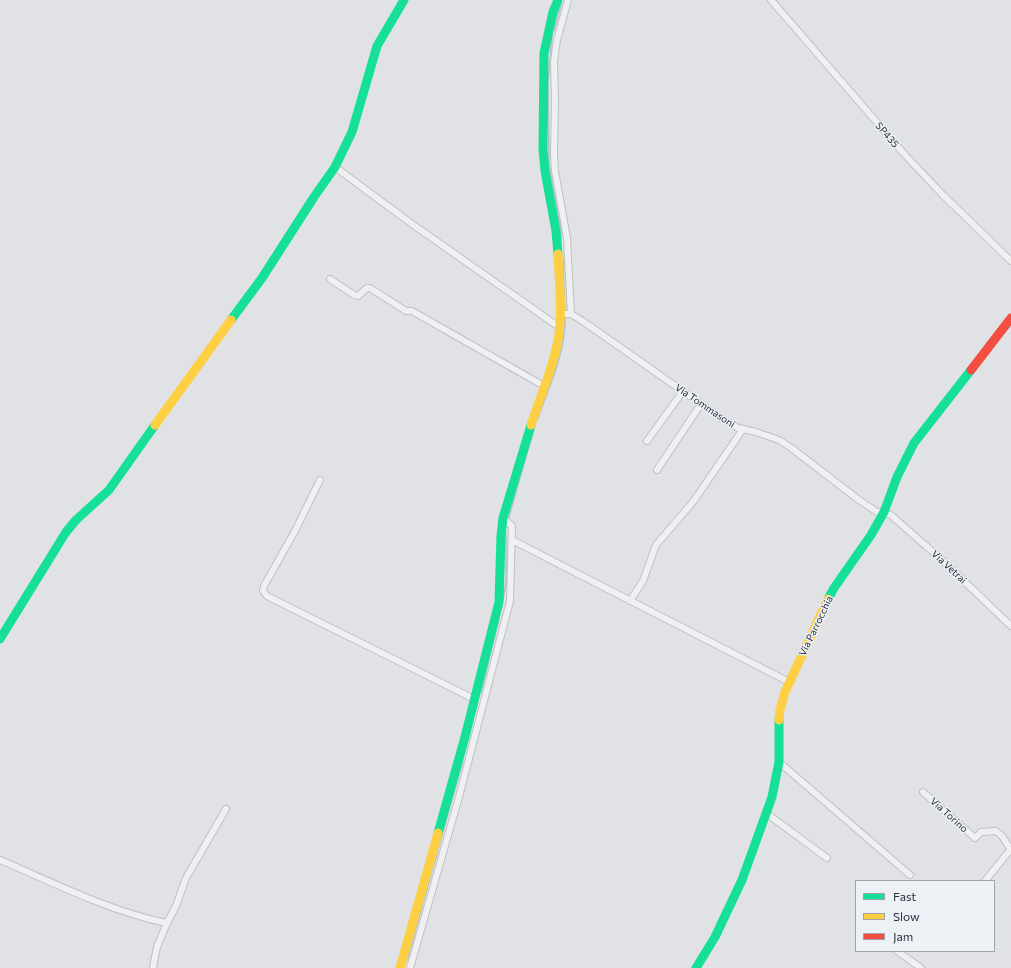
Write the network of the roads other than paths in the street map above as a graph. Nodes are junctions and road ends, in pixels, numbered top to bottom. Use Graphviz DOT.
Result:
graph roads {
  1 [pos="404,0"];
  2 [pos="558,0"];
  3 [pos="568,0"];
  4 [pos="771,0"];
  5 [pos="549,68"];
  6 [pos="335,167"];
  7 [pos="1011,261"];
  8 [pos="330,279"];
  9 [pos="566,314"];
  10 [pos="1011,318"];
  11 [pos="559,327"];
  12 [pos="544,386"];
  13 [pos="683,391"];
  14 [pos="701,404"];
  15 [pos="743,429"];
  16 [pos="647,442"];
  17 [pos="658,470"];
  18 [pos="320,480"];
  19 [pos="884,512"];
  20 [pos="506,521"];
  21 [pos="512,540"];
  22 [pos="630,601"];
  23 [pos="1011,626"];
  24 [pos="0,639"];
  25 [pos="789,682"];
  26 [pos="474,699"];
  27 [pos="779,762"];
  28 [pos="923,792"];
  29 [pos="226,810"];
  30 [pos="766,813"];
  31 [pos="1011,850"];
  32 [pos="827,858"];
  33 [pos="0,860"];
  34 [pos="910,875"];
  35 [pos="986,880"];
  36 [pos="167,923"];
  37 [pos="898,952"];
  38 [pos="153,968"];
  39 [pos="400,968"];
  40 [pos="410,968"];
  41 [pos="696,968"];
  42 [pos="921,968"];
  1 -- 6 [label="street"];
  2 -- 5 [label="street"];
  3 -- 5 [label="street"];
  4 -- 7 [label="street, SP435"];
  5 -- 9 [label="street"];
  6 -- 11 [label="street"];
  6 -- 24 [label="street"];
  8 -- 12 [label="street"];
  9 -- 11 [label="street"];
  9 -- 13 [label="street, Via Tommasoni"];
  10 -- 19 [label="street, Via Parrocchia"];
  11 -- 12 [label="street"];
  12 -- 20 [label="street"];
  13 -- 14 [label="street, Via Tommasoni"];
  13 -- 16 [label="street"];
  14 -- 15 [label="street, Via Tommasoni"];
  14 -- 17 [label="street"];
  15 -- 19 [label="street, Via Tommasoni"];
  15 -- 22 [label="street"];
  18 -- 26 [label="street"];
  19 -- 23 [label="street, Via Vetrai"];
  19 -- 25 [label="street, Via Parrocchia"];
  20 -- 21 [label="street"];
  20 -- 26 [label="street"];
  21 -- 22 [label="street"];
  21 -- 40 [label="street"];
  22 -- 25 [label="street"];
  25 -- 27 [label="street, Via Parrocchia"];
  26 -- 39 [label="street"];
  27 -- 30 [label="street, Via Parrocchia"];
  27 -- 34 [label="street"];
  28 -- 31 [label="street, Via Torino"];
  29 -- 36 [label="street"];
  30 -- 32 [label="street"];
  30 -- 41 [label="street, Via Parrocchia"];
  31 -- 35 [label="street"];
  33 -- 36 [label="street"];
  36 -- 38 [label="street"];
  37 -- 42 [label="street"];
}
